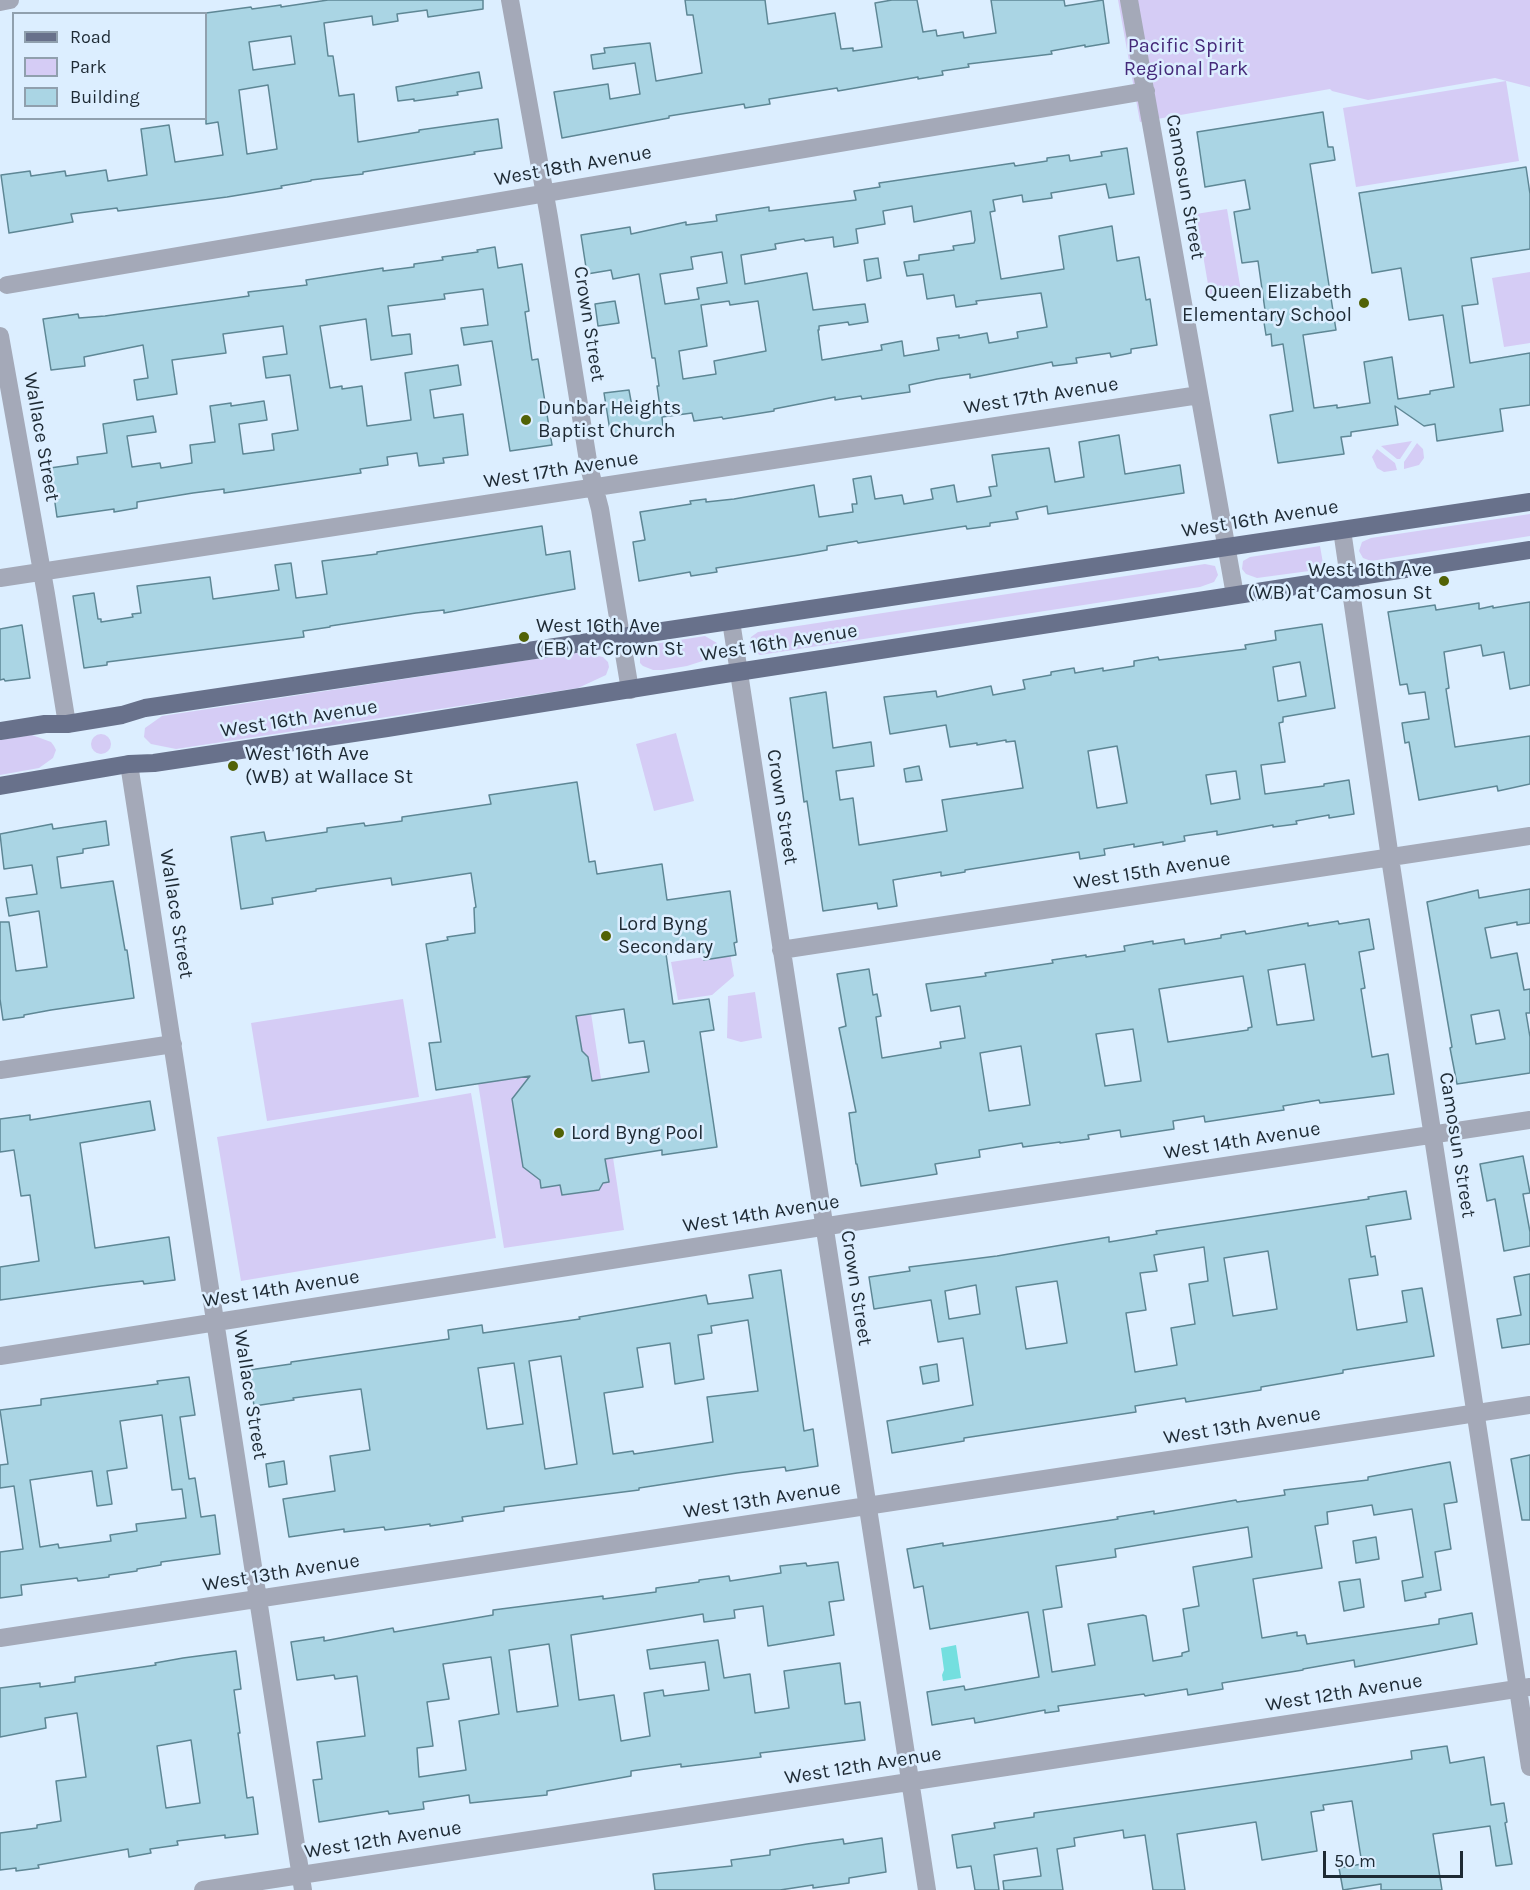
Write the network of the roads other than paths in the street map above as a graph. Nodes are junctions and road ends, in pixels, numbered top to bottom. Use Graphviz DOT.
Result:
graph roads {
  1 [pos="10,0"];
  2 [pos="510,0"];
  3 [pos="1129,0"];
  4 [pos="0,2"];
  5 [pos="1146,91"];
  6 [pos="545,194"];
  7 [pos="2,287"];
  8 [pos="0,336"];
  9 [pos="1199,395"];
  10 [pos="595,488"];
  11 [pos="1530,502"];
  12 [pos="1342,530"];
  13 [pos="1226,547"];
  14 [pos="1530,550"];
  15 [pos="42,572"];
  16 [pos="0,578"];
  17 [pos="1349,578"];
  18 [pos="1235,595"];
  19 [pos="731,621"];
  20 [pos="621,637"];
  21 [pos="739,672"];
  22 [pos="630,690"];
  23 [pos="67,724"];
  24 [pos="0,731"];
  25 [pos="129,764"];
  26 [pos="0,786"];
  27 [pos="1530,836"];
  28 [pos="1390,858"];
  29 [pos="781,950"];
  30 [pos="173,1044"];
  31 [pos="0,1070"];
  32 [pos="1530,1120"];
  33 [pos="1432,1135"];
  34 [pos="824,1227"];
  35 [pos="216,1322"];
  36 [pos="0,1356"];
  37 [pos="1530,1405"];
  38 [pos="1475,1413"];
  39 [pos="869,1506"];
  40 [pos="258,1599"];
  41 [pos="0,1638"];
  42 [pos="1524,1688"];
  43 [pos="1530,1767"];
  44 [pos="911,1782"];
  45 [pos="302,1882"];
  46 [pos="203,1890"];
  47 [pos="927,1890"];
  1 -- 4 [label="street"];
  2 -- 6 [label="street, Crown Street"];
  3 -- 5 [label="street, Camosun Street"];
  5 -- 6 [label="street, West 18th Avenue"];
  5 -- 9 [label="street, Camosun Street"];
  6 -- 7 [label="street, West 18th Avenue"];
  6 -- 10 [label="street, Crown Street"];
  8 -- 15 [label="street, Wallace Street"];
  9 -- 10 [label="street, West 17th Avenue"];
  9 -- 13 [label="street, Camosun Street"];
  10 -- 15 [label="street, West 17th Avenue"];
  10 -- 20 [label="street, Crown Street"];
  11 -- 12 [label="main road, West 16th Avenue"];
  12 -- 13 [label="main road, West 16th Avenue"];
  12 -- 17 [label="street, Camosun Street"];
  13 -- 18 [label="street, Camosun Street"];
  13 -- 19 [label="main road, West 16th Avenue"];
  14 -- 17 [label="main road, West 16th Avenue"];
  15 -- 16 [label="street, West 17th Avenue"];
  15 -- 23 [label="street, Wallace Street"];
  17 -- 18 [label="main road, West 16th Avenue"];
  17 -- 28 [label="street, Camosun Street"];
  18 -- 21 [label="main road, West 16th Avenue"];
  19 -- 20 [label="main road, West 16th Avenue"];
  19 -- 21 [label="street, Crown Street"];
  20 -- 22 [label="street, Crown Street"];
  20 -- 23 [label="main road, West 16th Avenue"];
  21 -- 22 [label="main road, West 16th Avenue"];
  21 -- 29 [label="street, Crown Street"];
  22 -- 25 [label="main road, West 16th Avenue"];
  23 -- 24 [label="main road, West 16th Avenue"];
  25 -- 26 [label="main road, West 16th Avenue"];
  25 -- 30 [label="street, Wallace Street"];
  27 -- 28 [label="street, West 15th Avenue"];
  28 -- 29 [label="street, West 15th Avenue"];
  28 -- 33 [label="street, Camosun Street"];
  29 -- 34 [label="street, Crown Street"];
  30 -- 31 [label="street"];
  30 -- 35 [label="street, Wallace Street"];
  32 -- 33 [label="street, West 14th Avenue"];
  33 -- 34 [label="street, West 14th Avenue"];
  33 -- 38 [label="street, Camosun Street"];
  34 -- 35 [label="street, West 14th Avenue"];
  34 -- 39 [label="street, Crown Street"];
  35 -- 36 [label="street, West 14th Avenue"];
  35 -- 40 [label="street, Wallace Street"];
  37 -- 38 [label="street, West 13th Avenue"];
  38 -- 39 [label="street, West 13th Avenue"];
  38 -- 42 [label="street, Camosun Street"];
  39 -- 40 [label="street, West 13th Avenue"];
  39 -- 44 [label="street, Crown Street"];
  40 -- 41 [label="street, West 13th Avenue"];
  40 -- 45 [label="street, Wallace Street"];
  42 -- 43 [label="street, Camosun Street"];
  42 -- 44 [label="street, West 12th Avenue"];
  44 -- 45 [label="street, West 12th Avenue"];
  44 -- 47 [label="street, Crown Street"];
  45 -- 46 [label="street, West 12th Avenue"];
}
